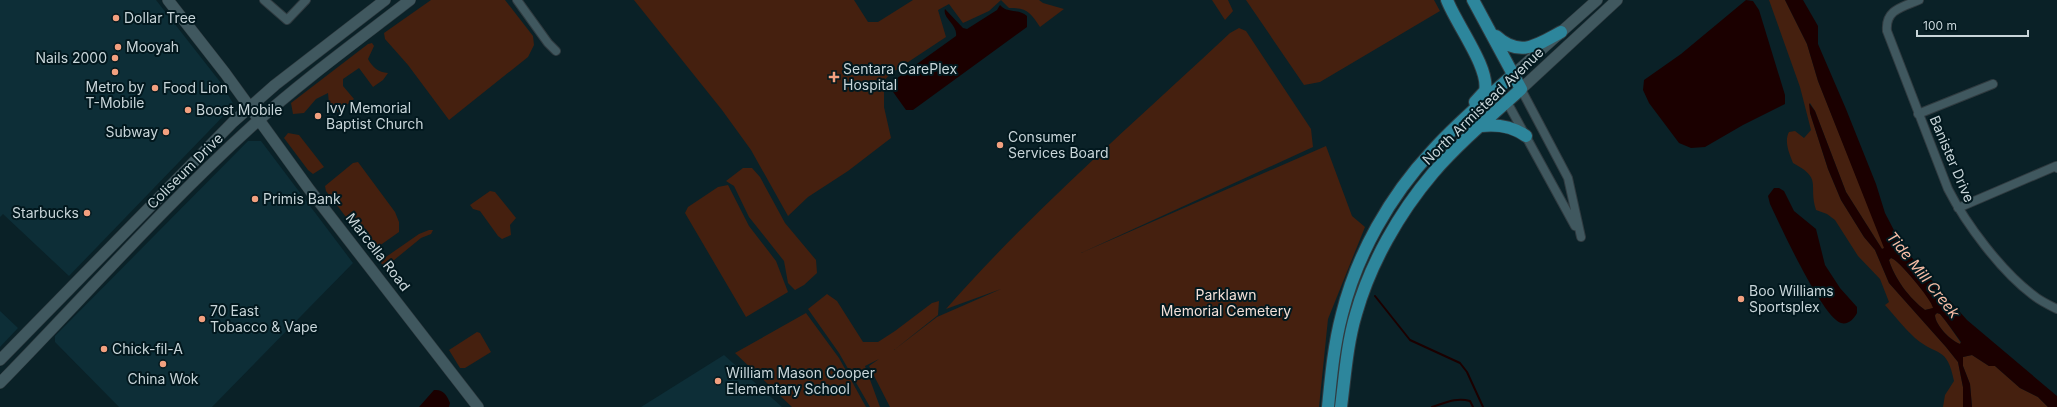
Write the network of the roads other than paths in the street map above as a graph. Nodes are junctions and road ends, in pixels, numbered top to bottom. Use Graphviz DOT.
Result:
graph roads {
  1 [pos="168,0"];
  2 [pos="264,0"];
  3 [pos="306,0"];
  4 [pos="385,0"];
  5 [pos="410,0"];
  6 [pos="517,0"];
  7 [pos="1447,0"];
  8 [pos="1451,0"];
  9 [pos="1473,0"];
  10 [pos="1597,0"];
  11 [pos="1617,0"];
  12 [pos="1919,0"];
  13 [pos="1489,30"];
  14 [pos="1561,32"];
  15 [pos="556,51"];
  16 [pos="1514,74"];
  17 [pos="1994,84"];
  18 [pos="1499,87"];
  19 [pos="1521,89"];
  20 [pos="1507,102"];
  21 [pos="249,107"];
  22 [pos="1918,114"];
  23 [pos="258,120"];
  24 [pos="1461,121"];
  25 [pos="1480,126"];
  26 [pos="1526,136"];
  27 [pos="2057,168"];
  28 [pos="1958,208"];
  29 [pos="2057,310"];
  30 [pos="0,360"];
  31 [pos="0,383"];
  32 [pos="478,407"];
  33 [pos="1328,407"];
  34 [pos="1341,407"];
  1 -- 21 [label="street, Marcella Road"];
  2 -- 3 [label="street"];
  4 -- 21 [label="street, Coliseum Drive"];
  5 -- 23 [label="street, Coliseum Drive"];
  6 -- 15 [label="street"];
  7 -- 24 [label="main road"];
  8 -- 18 [label="main road"];
  9 -- 13 [label="main road"];
  10 -- 14 [label="street, North Armistead Avenue"];
  11 -- 19 [label="street, North Armistead Avenue"];
  12 -- 22 [label="street, Banister Drive"];
  13 -- 14 [label="main road"];
  13 -- 16 [label="main road"];
  14 -- 16 [label="street, North Armistead Avenue"];
  16 -- 18 [label="main road, North Armistead Avenue"];
  16 -- 19 [label="main road"];
  17 -- 22 [label="street"];
  18 -- 20 [label="main road"];
  18 -- 24 [label="main road, North Armistead Avenue"];
  19 -- 20 [label="main road, North Armistead Avenue"];
  19 -- 26 [label="street"];
  20 -- 25 [label="main road, North Armistead Avenue"];
  20 -- 26 [label="street"];
  21 -- 23 [label="street, Marcella Road"];
  21 -- 30 [label="street, Coliseum Drive"];
  22 -- 28 [label="street, Banister Drive"];
  23 -- 31 [label="street, Coliseum Drive"];
  23 -- 32 [label="street, Marcella Road"];
  24 -- 33 [label="main road, North Armistead Avenue"];
  25 -- 26 [label="main road"];
  25 -- 34 [label="main road, North Armistead Avenue"];
  27 -- 28 [label="street"];
  28 -- 29 [label="street, Banister Drive"];
}
